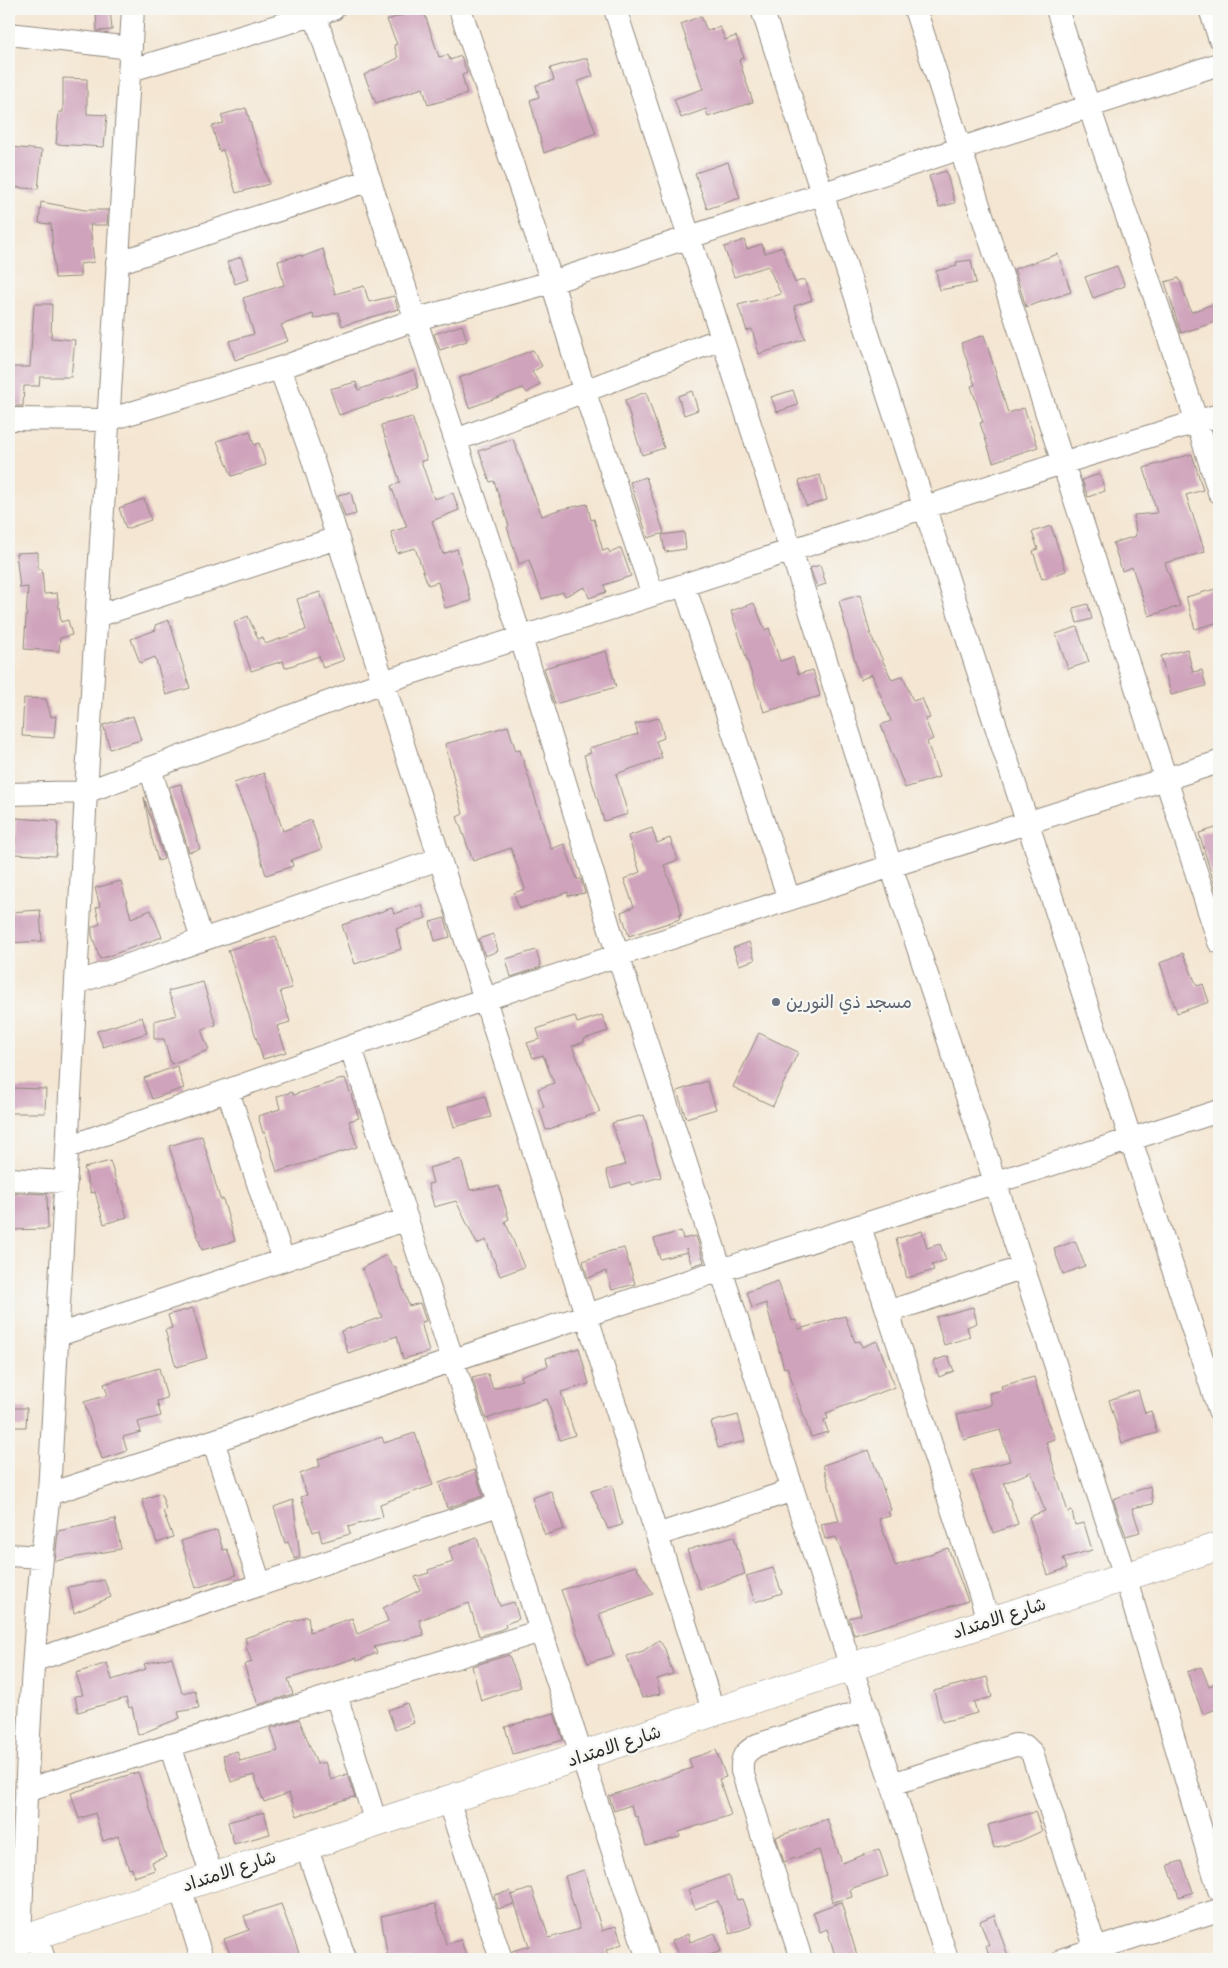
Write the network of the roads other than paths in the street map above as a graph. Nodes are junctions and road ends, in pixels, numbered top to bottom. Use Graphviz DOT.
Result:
graph roads {
  1 [pos="133,9"];
  2 [pos="460,9"];
  3 [pos="615,9"];
  4 [pos="762,9"];
  5 [pos="915,9"];
  6 [pos="1057,9"];
  7 [pos="1210,9"];
  8 [pos="324,12"];
  9 [pos="9,34"];
  10 [pos="1219,37"];
  11 [pos="131,59"];
  12 [pos="1219,64"];
  13 [pos="1088,107"];
  14 [pos="959,149"];
  15 [pos="370,180"];
  16 [pos="821,194"];
  17 [pos="690,238"];
  18 [pos="117,263"];
  19 [pos="552,282"];
  20 [pos="417,319"];
  21 [pos="721,339"];
  22 [pos="280,368"];
  23 [pos="584,390"];
  24 [pos="1219,415"];
  25 [pos="9,419"];
  26 [pos="108,420"];
  27 [pos="1198,422"];
  28 [pos="456,440"];
  29 [pos="1062,463"];
  30 [pos="1219,492"];
  31 [pos="924,508"];
  32 [pos="336,538"];
  33 [pos="791,550"];
  34 [pos="684,584"];
  35 [pos="653,595"];
  36 [pos="97,616"];
  37 [pos="521,638"];
  38 [pos="382,682"];
  39 [pos="1219,762"];
  40 [pos="150,768"];
  41 [pos="1166,778"];
  42 [pos="86,792"];
  43 [pos="9,794"];
  44 [pos="1027,823"];
  45 [pos="439,859"];
  46 [pos="891,866"];
  47 [pos="788,899"];
  48 [pos="202,940"];
  49 [pos="1219,942"];
  50 [pos="618,956"];
  51 [pos="76,983"];
  52 [pos="485,1000"];
  53 [pos="351,1048"];
  54 [pos="228,1091"];
  55 [pos="1219,1111"];
  56 [pos="1130,1139"];
  57 [pos="68,1147"];
  58 [pos="9,1179"];
  59 [pos="66,1182"];
  60 [pos="996,1182"];
  61 [pos="407,1219"];
  62 [pos="860,1227"];
  63 [pos="282,1260"];
  64 [pos="1024,1267"];
  65 [pos="720,1270"];
  66 [pos="888,1312"];
  67 [pos="586,1315"];
  68 [pos="58,1335"];
  69 [pos="452,1359"];
  70 [pos="1219,1410"];
  71 [pos="213,1441"];
  72 [pos="793,1490"];
  73 [pos="49,1494"];
  74 [pos="498,1504"];
  75 [pos="657,1536"];
  76 [pos="1219,1546"];
  77 [pos="9,1555"];
  78 [pos="41,1557"];
  79 [pos="1125,1576"];
  80 [pos="260,1584"];
  81 [pos="989,1622"];
  82 [pos="541,1631"];
  83 [pos="35,1660"];
  84 [pos="851,1667"];
  85 [pos="336,1695"];
  86 [pos="866,1710"];
  87 [pos="714,1713"];
  88 [pos="170,1745"];
  89 [pos="583,1756"];
  90 [pos="892,1784"];
  91 [pos="26,1790"];
  92 [pos="448,1800"];
  93 [pos="376,1823"];
  94 [pos="306,1846"];
  95 [pos="212,1877"];
  96 [pos="180,1887"];
  97 [pos="1219,1890"];
  98 [pos="1219,1910"];
  99 [pos="27,1945"];
  100 [pos="1098,1954"];
  101 [pos="202,1959"];
  102 [pos="346,1959"];
  103 [pos="501,1959"];
  104 [pos="648,1959"];
  105 [pos="801,1959"];
  106 [pos="948,1959"];
  107 [pos="1064,1959"];
  1 -- 11 [label="street"];
  2 -- 19 [label="street"];
  3 -- 17 [label="street"];
  4 -- 16 [label="street"];
  5 -- 14 [label="street"];
  6 -- 13 [label="street"];
  7 -- 10 [label="street"];
  8 -- 11 [label="street"];
  8 -- 15 [label="street"];
  9 -- 11 [label="street"];
  11 -- 18 [label="street"];
  12 -- 13 [label="street"];
  13 -- 14 [label="street"];
  13 -- 27 [label="street"];
  14 -- 16 [label="street"];
  14 -- 29 [label="street"];
  15 -- 18 [label="street"];
  15 -- 20 [label="street"];
  16 -- 17 [label="street"];
  16 -- 31 [label="street"];
  17 -- 19 [label="street"];
  17 -- 21 [label="street"];
  18 -- 26 [label="street"];
  19 -- 20 [label="street"];
  19 -- 23 [label="street"];
  20 -- 22 [label="street"];
  20 -- 28 [label="street"];
  21 -- 23 [label="street"];
  21 -- 33 [label="street"];
  22 -- 26 [label="street"];
  22 -- 32 [label="street"];
  23 -- 28 [label="street"];
  23 -- 35 [label="street"];
  24 -- 27 [label="street"];
  25 -- 26 [label="street"];
  26 -- 36 [label="street"];
  27 -- 29 [label="street"];
  27 -- 30 [label="street"];
  28 -- 37 [label="street"];
  29 -- 31 [label="street"];
  29 -- 41 [label="street"];
  31 -- 33 [label="street"];
  31 -- 44 [label="street"];
  32 -- 36 [label="street"];
  32 -- 38 [label="street"];
  33 -- 34 [label="street"];
  33 -- 46 [label="street"];
  34 -- 35 [label="street"];
  34 -- 47 [label="street"];
  35 -- 37 [label="street"];
  36 -- 42 [label="street"];
  37 -- 38 [label="street"];
  37 -- 50 [label="street"];
  38 -- 40 [label="street"];
  38 -- 45 [label="street"];
  39 -- 41 [label="street"];
  40 -- 42 [label="street"];
  40 -- 48 [label="street"];
  41 -- 44 [label="street"];
  41 -- 49 [label="street"];
  42 -- 43 [label="street"];
  42 -- 51 [label="street"];
  44 -- 46 [label="street"];
  44 -- 56 [label="street"];
  45 -- 48 [label="street"];
  45 -- 52 [label="street"];
  46 -- 47 [label="street"];
  46 -- 60 [label="street"];
  47 -- 50 [label="street"];
  48 -- 51 [label="street"];
  50 -- 52 [label="street"];
  50 -- 65 [label="street"];
  51 -- 57 [label="street"];
  52 -- 53 [label="street"];
  52 -- 67 [label="street"];
  53 -- 54 [label="street"];
  53 -- 61 [label="street"];
  54 -- 57 [label="street"];
  54 -- 63 [label="street"];
  55 -- 56 [label="street"];
  56 -- 60 [label="street"];
  56 -- 70 [label="street"];
  57 -- 59 [label="street"];
  58 -- 59 [label="street"];
  59 -- 68 [label="street"];
  60 -- 62 [label="street"];
  60 -- 64 [label="street"];
  61 -- 63 [label="street"];
  61 -- 69 [label="street"];
  62 -- 65 [label="street"];
  62 -- 66 [label="street"];
  63 -- 68 [label="street"];
  64 -- 66 [label="street"];
  64 -- 79 [label="street"];
  65 -- 67 [label="street"];
  65 -- 72 [label="street"];
  66 -- 81 [label="street"];
  67 -- 69 [label="street"];
  67 -- 75 [label="street"];
  68 -- 73 [label="street"];
  69 -- 71 [label="street"];
  69 -- 74 [label="street"];
  71 -- 73 [label="street"];
  71 -- 80 [label="street"];
  72 -- 75 [label="street"];
  72 -- 84 [label="street"];
  73 -- 78 [label="street"];
  74 -- 80 [label="street"];
  74 -- 82 [label="street"];
  75 -- 87 [label="street"];
  76 -- 79 [label="street, شارع الامتداد"];
  77 -- 78 [label="street"];
  78 -- 83 [label="street"];
  79 -- 81 [label="street, شارع الامتداد"];
  79 -- 97 [label="street"];
  80 -- 83 [label="street"];
  81 -- 84 [label="street, شارع الامتداد"];
  82 -- 85 [label="street"];
  82 -- 89 [label="street"];
  83 -- 91 [label="street"];
  84 -- 86 [label="street"];
  84 -- 87 [label="street, شارع الامتداد"];
  85 -- 88 [label="street"];
  85 -- 93 [label="street"];
  86 -- 90 [label="street"];
  86 -- 105 [label="street"];
  87 -- 89 [label="street, شارع الامتداد"];
  88 -- 91 [label="street"];
  88 -- 95 [label="street"];
  89 -- 92 [label="street, شارع الامتداد"];
  89 -- 104 [label="street"];
  90 -- 100 [label="street"];
  90 -- 106 [label="street"];
  91 -- 99 [label="street"];
  92 -- 93 [label="street, شارع الامتداد"];
  92 -- 103 [label="street"];
  93 -- 94 [label="street, شارع الامتداد"];
  94 -- 95 [label="street, شارع الامتداد"];
  94 -- 102 [label="street"];
  95 -- 96 [label="street, شارع الامتداد"];
  96 -- 99 [label="street, شارع الامتداد"];
  96 -- 101 [label="street"];
  98 -- 100 [label="street"];
  100 -- 107 [label="street"];
}
